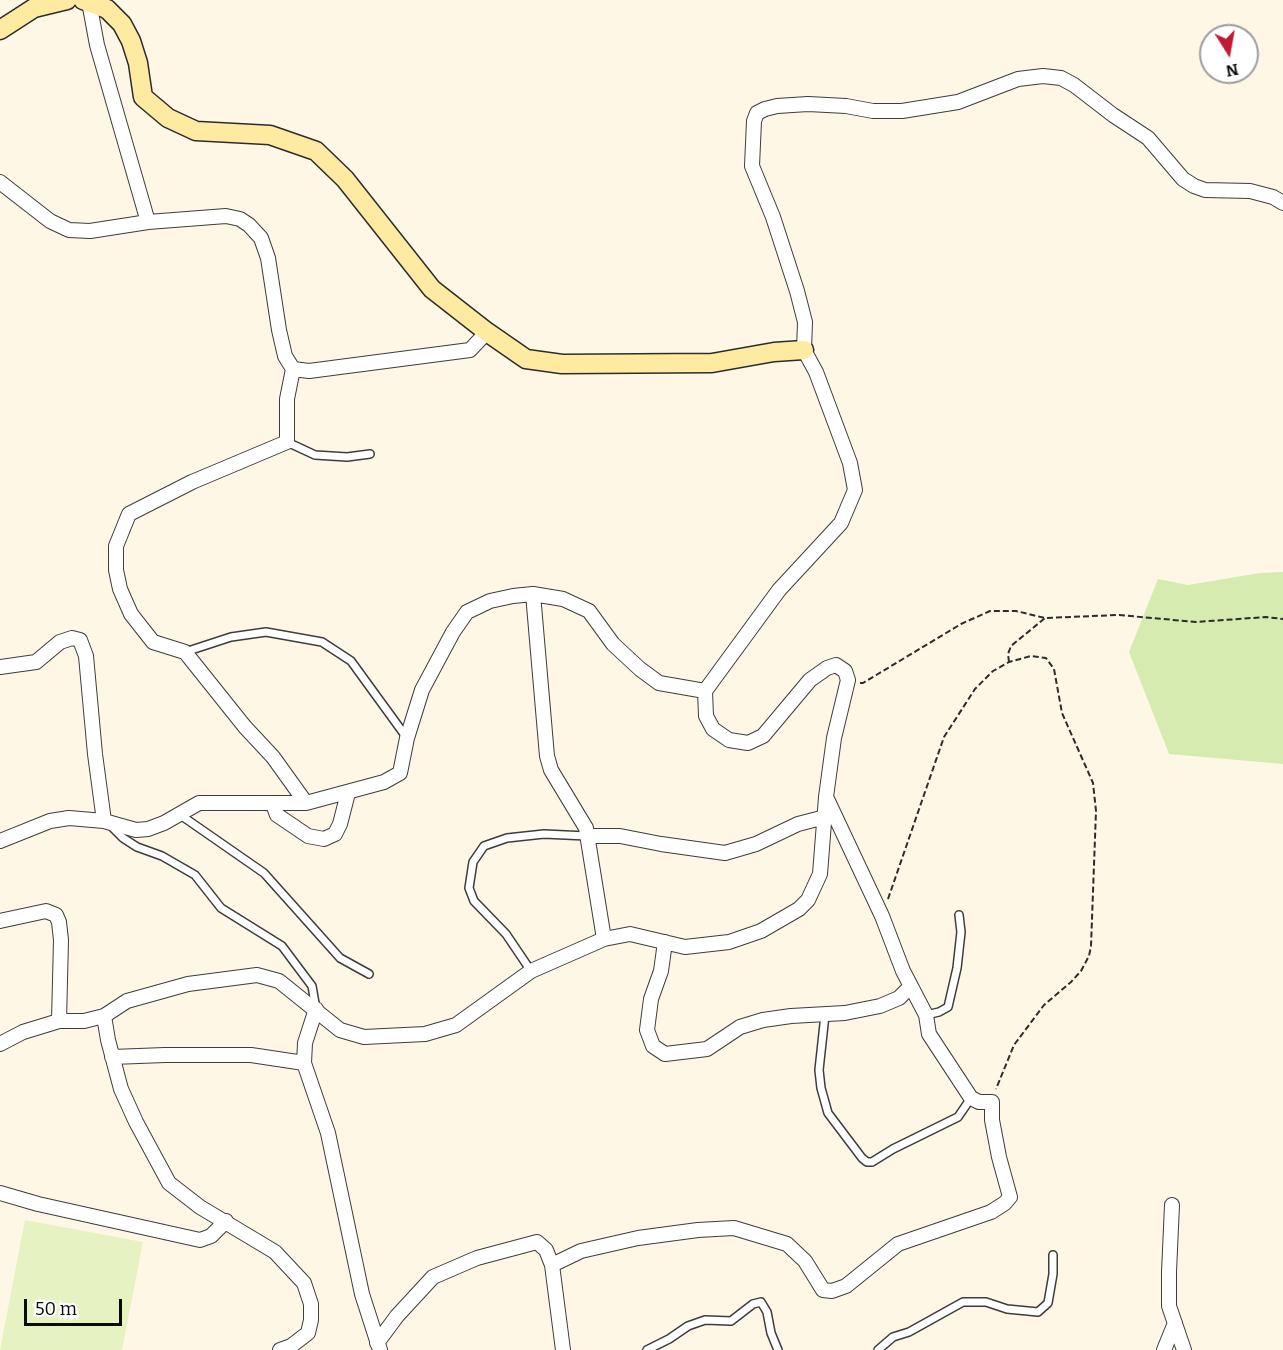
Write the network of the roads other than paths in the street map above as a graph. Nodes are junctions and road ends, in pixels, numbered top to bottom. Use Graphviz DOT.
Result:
graph roads {
  1 [pos="67,0"];
  2 [pos="86,1"];
  3 [pos="0,30"];
  4 [pos="0,182"];
  5 [pos="1283,204"];
  6 [pos="148,222"];
  7 [pos="486,332"];
  8 [pos="804,350"];
  9 [pos="293,369"];
  10 [pos="287,442"];
  11 [pos="370,454"];
  12 [pos="533,594"];
  13 [pos="185,652"];
  14 [pos="0,667"];
  15 [pos="705,692"];
  16 [pos="406,738"];
  17 [pos="348,793"];
  18 [pos="826,797"];
  19 [pos="306,803"];
  20 [pos="273,804"];
  21 [pos="179,814"];
  22 [pos="825,817"];
  23 [pos="104,821"];
  24 [pos="587,836"];
  25 [pos="0,841"];
  26 [pos="959,915"];
  27 [pos="0,921"];
  28 [pos="604,939"];
  29 [pos="665,942"];
  30 [pos="531,971"];
  31 [pos="369,974"];
  32 [pos="910,987"];
  33 [pos="316,1010"];
  34 [pos="825,1015"];
  35 [pos="926,1015"];
  36 [pos="104,1016"];
  37 [pos="59,1021"];
  38 [pos="0,1044"];
  39 [pos="112,1057"];
  40 [pos="304,1063"];
  41 [pos="971,1098"];
  42 [pos="0,1193"];
  43 [pos="1172,1206"];
  44 [pos="226,1221"];
  45 [pos="1053,1255"];
  46 [pos="552,1265"];
  47 [pos="1175,1323"];
  48 [pos="379,1346"];
  49 [pos="280,1350"];
  50 [pos="563,1350"];
  51 [pos="647,1350"];
  52 [pos="778,1350"];
  53 [pos="878,1350"];
  54 [pos="1164,1350"];
  55 [pos="1184,1350"];
  1 -- 3 [label="street"];
  2 -- 6 [label="street"];
  2 -- 7 [label="street"];
  4 -- 6 [label="street"];
  5 -- 8 [label="street"];
  6 -- 9 [label="street"];
  7 -- 8 [label="street"];
  7 -- 9 [label="street"];
  8 -- 15 [label="street"];
  9 -- 10 [label="street"];
  10 -- 11 [label="lane"];
  10 -- 13 [label="street"];
  12 -- 15 [label="street"];
  12 -- 16 [label="street"];
  12 -- 24 [label="street"];
  13 -- 16 [label="lane"];
  13 -- 19 [label="street"];
  14 -- 23 [label="street"];
  15 -- 18 [label="street"];
  16 -- 17 [label="street"];
  17 -- 19 [label="street"];
  17 -- 20 [label="street"];
  18 -- 22 [label="street"];
  18 -- 32 [label="street"];
  19 -- 20 [label="street"];
  20 -- 21 [label="street"];
  21 -- 23 [label="street"];
  21 -- 31 [label="lane"];
  22 -- 24 [label="street"];
  22 -- 29 [label="street"];
  23 -- 25 [label="street"];
  23 -- 33 [label="lane"];
  24 -- 28 [label="street"];
  24 -- 30 [label="lane"];
  26 -- 35 [label="lane"];
  27 -- 37 [label="street"];
  28 -- 29 [label="street"];
  28 -- 30 [label="street"];
  29 -- 34 [label="street"];
  30 -- 33 [label="street"];
  32 -- 34 [label="street"];
  32 -- 35 [label="street"];
  33 -- 36 [label="street"];
  33 -- 40 [label="street"];
  34 -- 41 [label="lane"];
  35 -- 41 [label="street"];
  36 -- 37 [label="street"];
  36 -- 39 [label="street"];
  37 -- 38 [label="street"];
  39 -- 40 [label="street"];
  39 -- 44 [label="street"];
  40 -- 48 [label="street"];
  41 -- 46 [label="street"];
  42 -- 44 [label="street"];
  43 -- 47 [label="street"];
  44 -- 49 [label="street"];
  45 -- 53 [label="lane"];
  46 -- 48 [label="street"];
  46 -- 50 [label="street"];
  47 -- 54 [label="street"];
  47 -- 55 [label="street"];
  51 -- 52 [label="lane"];
}
